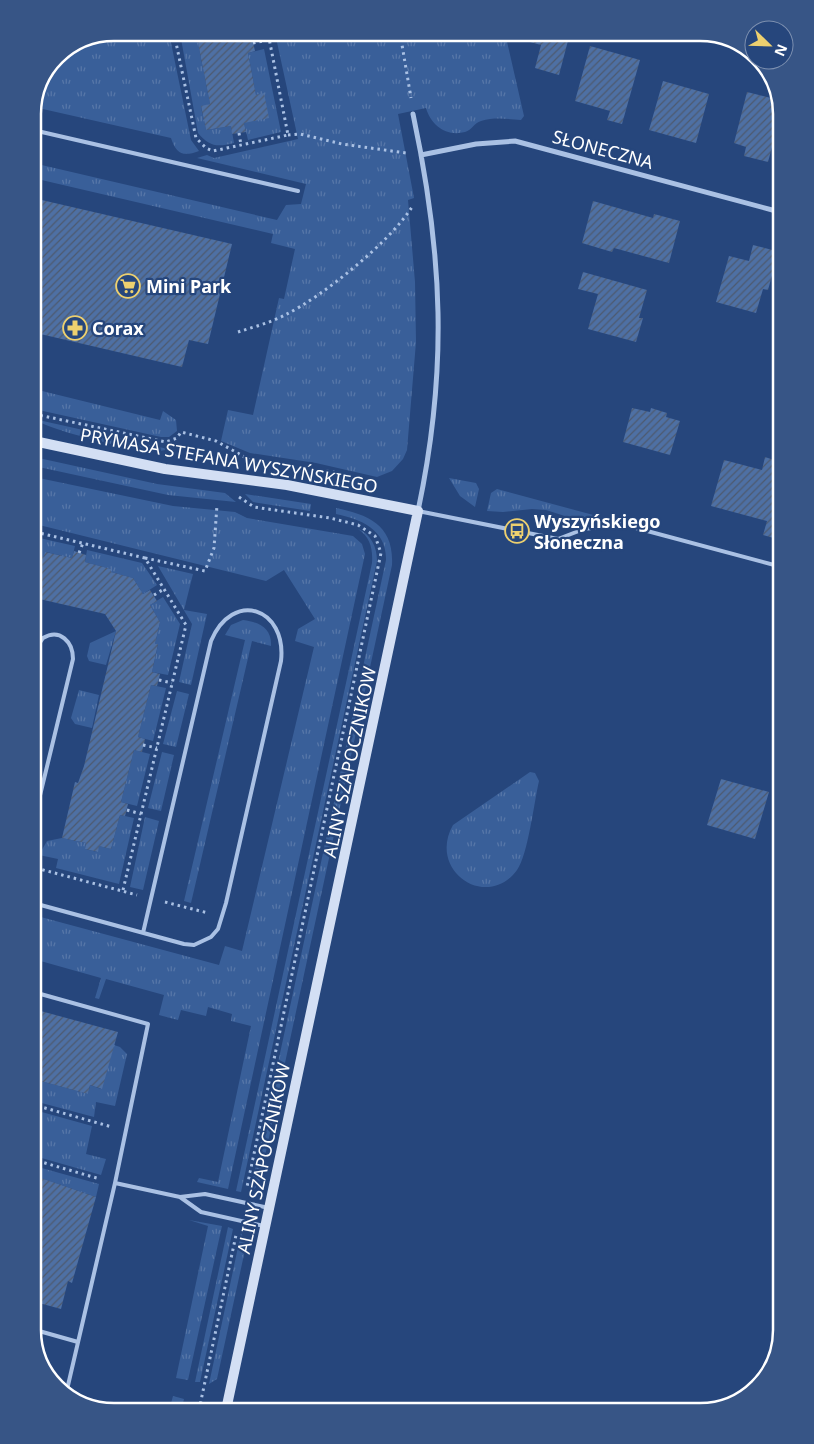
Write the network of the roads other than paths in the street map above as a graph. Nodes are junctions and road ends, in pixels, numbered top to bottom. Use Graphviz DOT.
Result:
graph roads {
  1 [pos="413,114"];
  2 [pos="41,132"];
  3 [pos="421,155"];
  4 [pos="298,192"];
  5 [pos="773,209"];
  6 [pos="41,442"];
  7 [pos="418,511"];
  8 [pos="773,565"];
  9 [pos="41,641"];
  10 [pos="41,790"];
  11 [pos="41,905"];
  12 [pos="143,933"];
  13 [pos="41,994"];
  14 [pos="115,1183"];
  15 [pos="180,1197"];
  16 [pos="269,1208"];
  17 [pos="265,1226"];
  18 [pos="41,1332"];
  19 [pos="78,1342"];
  20 [pos="68,1386"];
  21 [pos="227,1403"];
  1 -- 3 [label="street, ALINY SZAPOCZNIKOW"];
  2 -- 4 [label="lane"];
  3 -- 5 [label="street, SŁONECZNA"];
  3 -- 7 [label="street, ALINY SZAPOCZNIKOW"];
  6 -- 7 [label="street, PRYMASA STEFANA WYSZYŃSKIEGO"];
  7 -- 8 [label="lane"];
  7 -- 16 [label="street, ALINY SZAPOCZNIKOW"];
  9 -- 10 [label="lane"];
  11 -- 12 [label="lane"];
  12 -- 12 [label="lane"];
  13 -- 14 [label="lane"];
  14 -- 15 [label="lane"];
  14 -- 19 [label="lane"];
  15 -- 16 [label="lane"];
  15 -- 17 [label="lane"];
  16 -- 17 [label="street, ALINY SZAPOCZNIKOW"];
  17 -- 21 [label="street, ALINY SZAPOCZNIKOW"];
  18 -- 19 [label="lane"];
  19 -- 20 [label="lane"];
}
